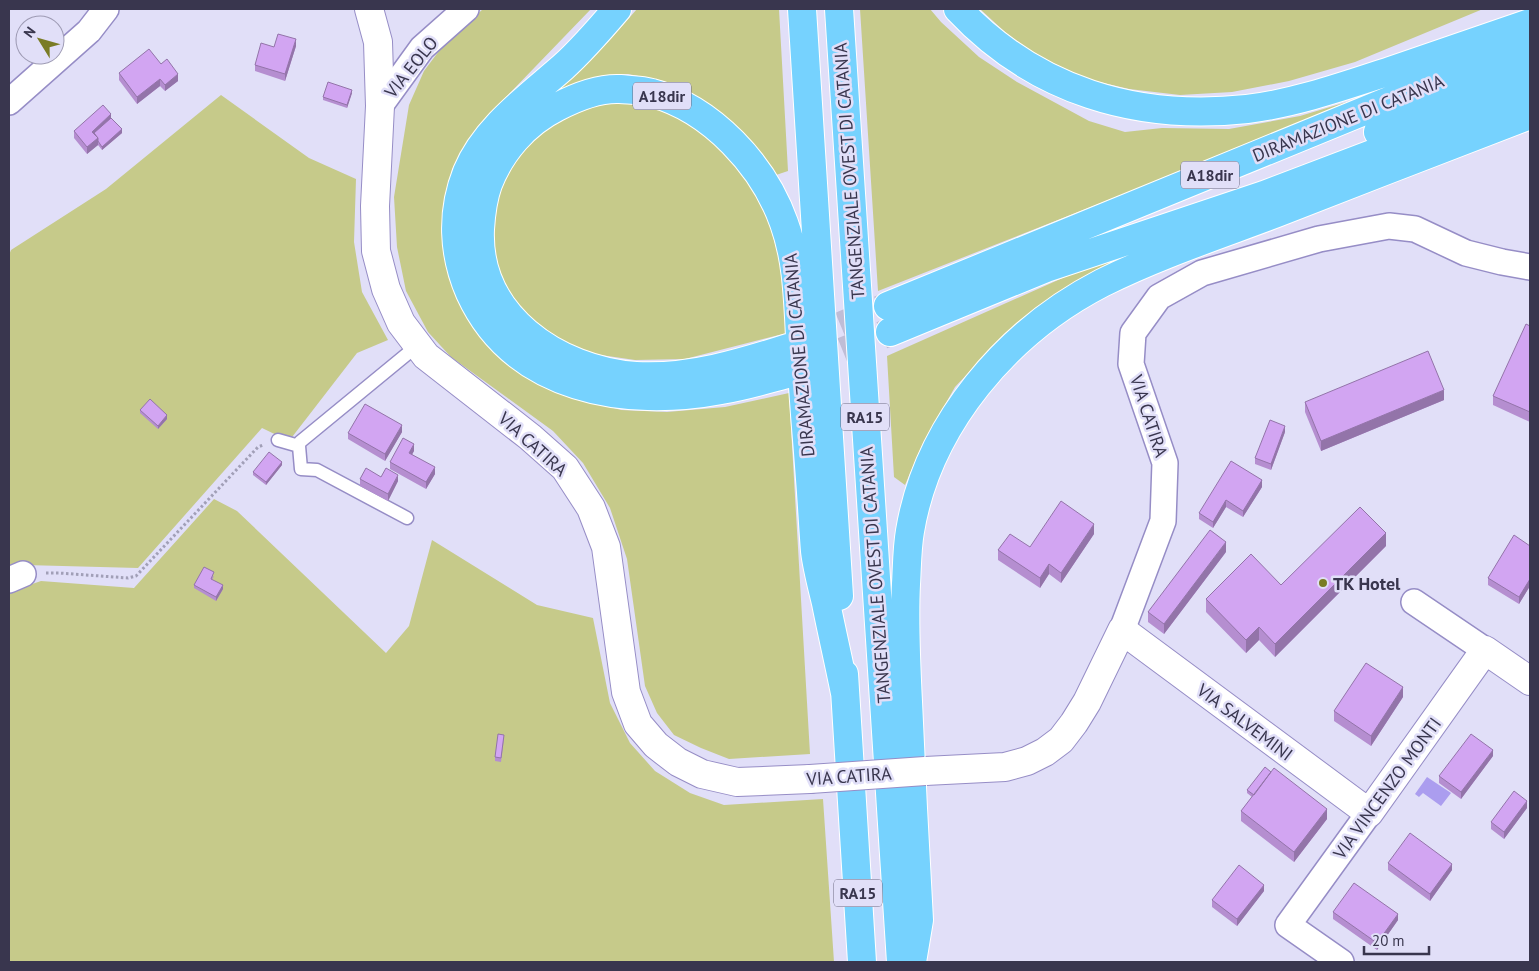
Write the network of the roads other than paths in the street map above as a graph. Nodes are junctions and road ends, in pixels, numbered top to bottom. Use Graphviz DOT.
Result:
graph roads {
  1 [pos="106,9"];
  2 [pos="353,9"];
  3 [pos="369,9"];
  4 [pos="466,9"];
  5 [pos="617,9"];
  6 [pos="802,9"];
  7 [pos="839,9"];
  8 [pos="958,9"];
  9 [pos="1530,23"];
  10 [pos="1530,34"];
  11 [pos="1530,43"];
  12 [pos="1530,70"];
  13 [pos="1463,72"];
  14 [pos="1530,94"];
  15 [pos="9,102"];
  16 [pos="380,106"];
  17 [pos="1530,115"];
  18 [pos="1530,267"];
  19 [pos="1046,268"];
  20 [pos="418,345"];
  21 [pos="278,440"];
  22 [pos="299,446"];
  23 [pos="407,518"];
  24 [pos="1414,602"];
  25 [pos="1122,630"];
  26 [pos="1485,650"];
  27 [pos="1530,681"];
  28 [pos="845,693"];
  29 [pos="1368,813"];
  30 [pos="862,962"];
  31 [pos="901,962"];
  32 [pos="912,962"];
  33 [pos="1341,962"];
  1 -- 15 [label="street"];
  2 -- 16 [label="street"];
  3 -- 16 [label="street"];
  4 -- 16 [label="street, VIA EOLO"];
  5 -- 28 [label="highway, DIRAMAZIONE DI CATANIA / A18dir"];
  6 -- 28 [label="highway, TANGENZIALE OVEST DI CATANIA / RA15"];
  7 -- 31 [label="highway, TANGENZIALE OVEST DI CATANIA / RA15"];
  8 -- 9 [label="highway"];
  10 -- 13 [label="highway"];
  11 -- 13 [label="highway, DIRAMAZIONE DI CATANIA / A18dir"];
  12 -- 19 [label="highway"];
  13 -- 19 [label="highway, DIRAMAZIONE DI CATANIA / A18dir"];
  14 -- 19 [label="highway, DIRAMAZIONE DI CATANIA / A18dir"];
  16 -- 20 [label="street, VIA CATIRA"];
  17 -- 32 [label="highway"];
  18 -- 25 [label="street, VIA CATIRA"];
  20 -- 22 [label="lane"];
  20 -- 25 [label="street, VIA CATIRA, bridge"];
  21 -- 22 [label="lane"];
  22 -- 23 [label="lane"];
  24 -- 26 [label="street"];
  25 -- 29 [label="street, VIA SALVEMINI"];
  26 -- 27 [label="street"];
  26 -- 29 [label="street, VIA VINCENZO MONTI"];
  28 -- 30 [label="highway, TANGENZIALE OVEST DI CATANIA / RA15"];
  29 -- 33 [label="street, VIA VINCENZO MONTI"];
}
